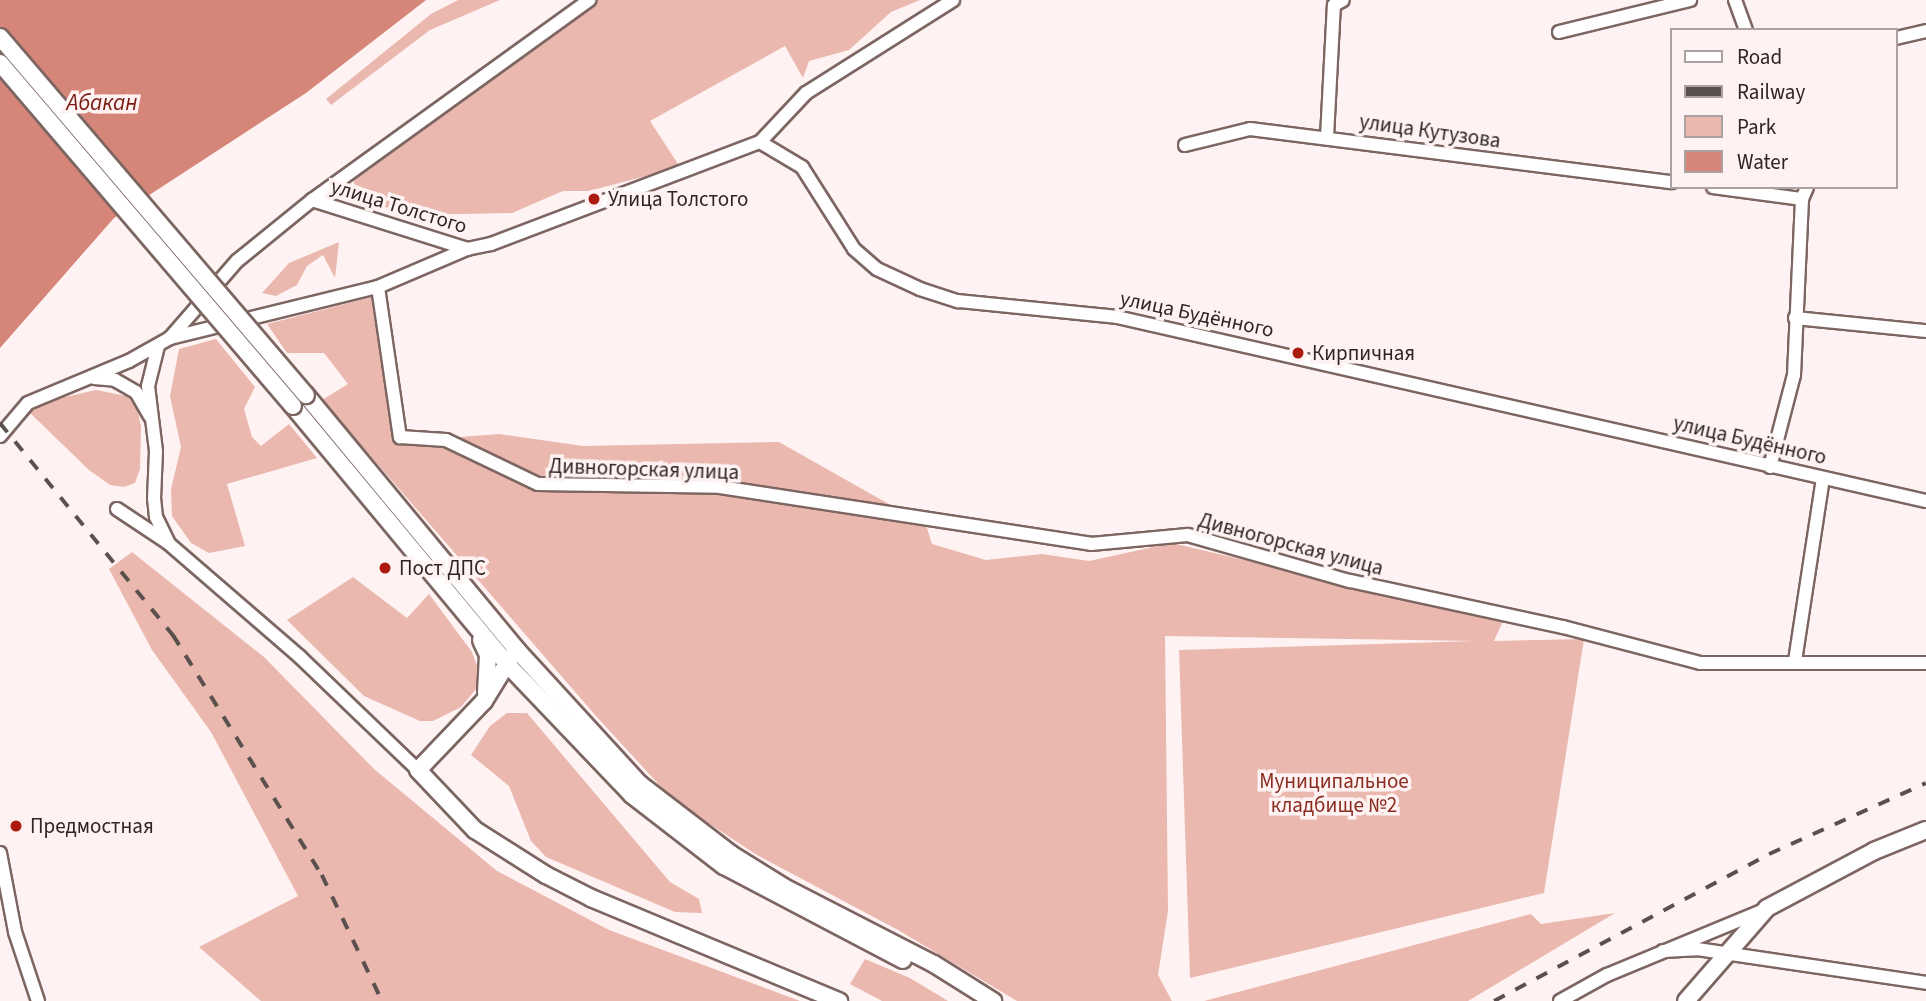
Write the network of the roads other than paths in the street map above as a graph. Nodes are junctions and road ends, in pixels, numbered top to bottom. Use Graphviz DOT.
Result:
graph roads {
  1 [pos="589,0"];
  2 [pos="953,0"];
  3 [pos="1343,0"];
  4 [pos="1690,0"];
  5 [pos="1735,0"];
  6 [pos="1745,28"];
  7 [pos="1926,30"];
  8 [pos="1559,32"];
  9 [pos="0,37"];
  10 [pos="1898,37"];
  11 [pos="0,63"];
  12 [pos="1327,137"];
  13 [pos="760,142"];
  14 [pos="1185,145"];
  15 [pos="1671,182"];
  16 [pos="1744,189"];
  17 [pos="1805,193"];
  18 [pos="312,200"];
  19 [pos="467,249"];
  20 [pos="379,287"];
  21 [pos="1795,318"];
  22 [pos="1926,331"];
  23 [pos="170,338"];
  24 [pos="158,346"];
  25 [pos="91,378"];
  26 [pos="152,419"];
  27 [pos="0,436"];
  28 [pos="1770,467"];
  29 [pos="1823,478"];
  30 [pos="1926,501"];
  31 [pos="117,509"];
  32 [pos="168,543"];
  33 [pos="473,622"];
  34 [pos="517,650"];
  35 [pos="1795,661"];
  36 [pos="1926,663"];
  37 [pos="507,664"];
  38 [pos="484,701"];
  39 [pos="418,771"];
  40 [pos="1926,830"];
  41 [pos="0,853"];
  42 [pos="1766,908"];
  43 [pos="1663,951"];
  44 [pos="1728,956"];
  45 [pos="1926,983"];
  46 [pos="38,1001"];
  47 [pos="839,1001"];
  48 [pos="976,1001"];
  49 [pos="993,1001"];
  50 [pos="1560,1001"];
  51 [pos="1686,1001"];
  1 -- 18 [label="street"];
  2 -- 13 [label="street, улица Толстого"];
  3 -- 12 [label="street"];
  4 -- 8 [label="street"];
  5 -- 6 [label="street"];
  7 -- 10 [label="street"];
  9 -- 34 [label="main road, bridge"];
  11 -- 33 [label="main road, bridge"];
  12 -- 14 [label="street, улица Кутузова"];
  12 -- 15 [label="street, улица Кутузова"];
  13 -- 19 [label="street, улица Толстого"];
  13 -- 28 [label="street, улица Будённого"];
  16 -- 17 [label="street"];
  17 -- 21 [label="street"];
  18 -- 19 [label="street, улица Толстого"];
  18 -- 23 [label="street"];
  19 -- 20 [label="street"];
  20 -- 23 [label="street"];
  20 -- 35 [label="street, Дивногорская улица"];
  21 -- 22 [label="street"];
  21 -- 28 [label="street"];
  23 -- 24 [label="street"];
  24 -- 25 [label="street"];
  24 -- 26 [label="street"];
  25 -- 26 [label="street"];
  25 -- 27 [label="street"];
  26 -- 32 [label="street"];
  28 -- 29 [label="street, улица Будённого"];
  29 -- 30 [label="street, улица Будённого"];
  29 -- 35 [label="street"];
  31 -- 32 [label="street"];
  32 -- 39 [label="street"];
  33 -- 37 [label="main road"];
  33 -- 38 [label="main road"];
  34 -- 37 [label="main road"];
  34 -- 49 [label="main road"];
  35 -- 36 [label="street, Дивногорская улица"];
  37 -- 38 [label="main road"];
  37 -- 48 [label="main road"];
  38 -- 39 [label="main road"];
  39 -- 47 [label="main road"];
  40 -- 42 [label="main road"];
  41 -- 46 [label="street"];
  42 -- 43 [label="street"];
  42 -- 44 [label="main road"];
  43 -- 44 [label="street"];
  43 -- 50 [label="street"];
  44 -- 45 [label="street"];
  44 -- 51 [label="main road"];
}
